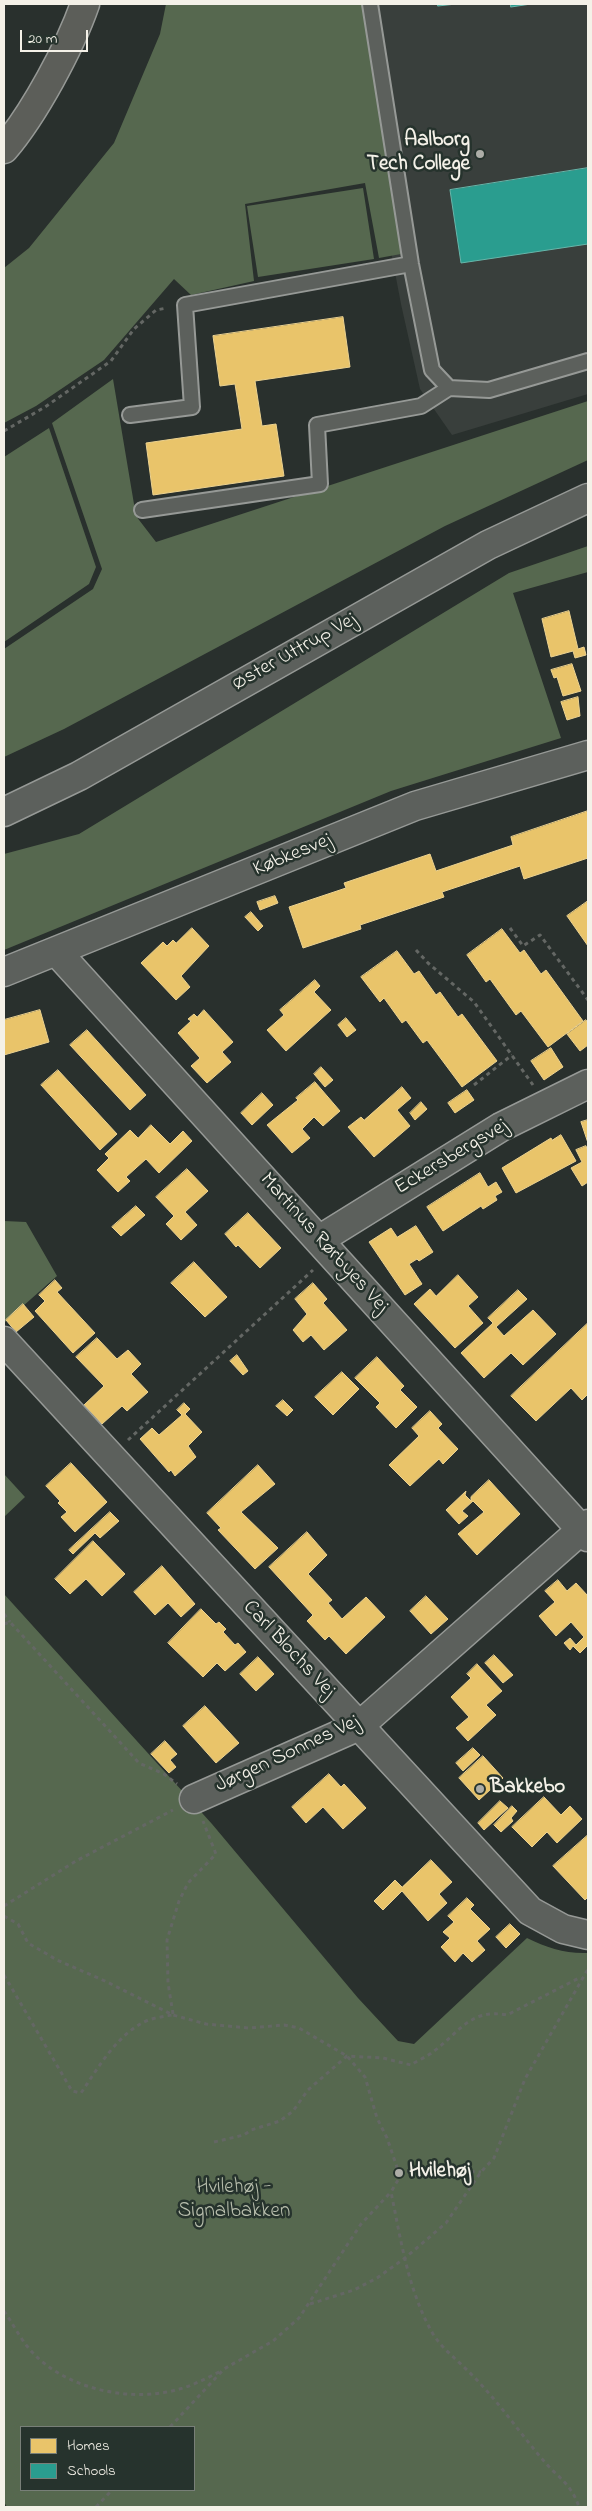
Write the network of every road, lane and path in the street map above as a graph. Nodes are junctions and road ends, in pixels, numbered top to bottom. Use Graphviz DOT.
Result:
graph roads {
  1 [pos="85,4"];
  2 [pos="370,4"];
  3 [pos="37,101"];
  4 [pos="4,149"];
  5 [pos="4,161"];
  6 [pos="412,264"];
  7 [pos="185,305"];
  8 [pos="588,361"];
  9 [pos="449,388"];
  10 [pos="130,415"];
  11 [pos="4,431"];
  12 [pos="588,498"];
  13 [pos="142,510"];
  14 [pos="588,755"];
  15 [pos="4,812"];
  16 [pos="510,928"];
  17 [pos="416,950"];
  18 [pos="57,952"];
  19 [pos="4,972"];
  20 [pos="588,1000"];
  21 [pos="512,1055"];
  22 [pos="588,1084"];
  23 [pos="474,1085"];
  24 [pos="547,1104"];
  25 [pos="325,1246"];
  26 [pos="4,1341"];
  27 [pos="111,1456"];
  28 [pos="586,1530"];
  29 [pos="4,1614"];
  30 [pos="10,1622"];
  31 [pos="4,1624"];
  32 [pos="359,1726"];
  33 [pos="164,1774"];
  34 [pos="194,1799"];
  35 [pos="4,1906"];
  36 [pos="4,1916"];
  37 [pos="588,1935"];
  38 [pos="588,1969"];
  39 [pos="4,1975"];
  40 [pos="582,1977"];
  41 [pos="173,2015"];
  42 [pos="347,2056"];
  43 [pos="214,2142"];
  44 [pos="480,2172"];
  45 [pos="399,2173"];
  46 [pos="391,2192"];
  47 [pos="404,2258"];
  48 [pos="310,2304"];
  49 [pos="4,2311"];
  50 [pos="224,2370"];
  51 [pos="171,2426"];
  52 [pos="111,2491"];
  53 [pos="96,2507"];
  54 [pos="579,2507"];
  1 -- 3 [label="highway"];
  2 -- 6 [label="lane"];
  3 -- 4 [label="highway"];
  3 -- 5 [label="highway"];
  6 -- 7 [label="lane"];
  6 -- 9 [label="lane"];
  7 -- 10 [label="lane"];
  7 -- 11 [label="path"];
  8 -- 9 [label="lane"];
  9 -- 13 [label="lane"];
  12 -- 15 [label="street, Øster Uttrup Vej"];
  14 -- 18 [label="street, Købkesvej"];
  16 -- 20 [label="path"];
  17 -- 21 [label="path"];
  18 -- 19 [label="street, Købkesvej"];
  18 -- 25 [label="street, Martinus Rørbyes Vej"];
  21 -- 23 [label="path"];
  21 -- 24 [label="path"];
  22 -- 24 [label="street, Eckersbergsvej"];
  24 -- 25 [label="street, Eckersbergsvej"];
  25 -- 27 [label="path"];
  25 -- 28 [label="street, Martinus Rørbyes Vej"];
  26 -- 27 [label="street, Carl Blochs Vej"];
  27 -- 32 [label="street, Carl Blochs Vej"];
  28 -- 32 [label="street, Jørgen Sonnes Vej"];
  29 -- 30 [label="path"];
  30 -- 31 [label="path"];
  30 -- 33 [label="path"];
  32 -- 34 [label="street, Jørgen Sonnes Vej"];
  32 -- 37 [label="street, Carl Blochs Vej"];
  34 -- 35 [label="path, Jørgen Sonnes Vej"];
  34 -- 41 [label="path"];
  36 -- 41 [label="path"];
  38 -- 40 [label="path"];
  39 -- 41 [label="path"];
  40 -- 42 [label="path"];
  40 -- 44 [label="path"];
  41 -- 42 [label="path"];
  42 -- 43 [label="path"];
  42 -- 45 [label="path"];
  44 -- 45 [label="path"];
  44 -- 47 [label="path"];
  45 -- 46 [label="path"];
  46 -- 47 [label="path"];
  46 -- 48 [label="path"];
  47 -- 48 [label="path"];
  47 -- 54 [label="path"];
  48 -- 50 [label="path"];
  49 -- 50 [label="path"];
  50 -- 51 [label="path"];
  52 -- 53 [label="path"];
}
